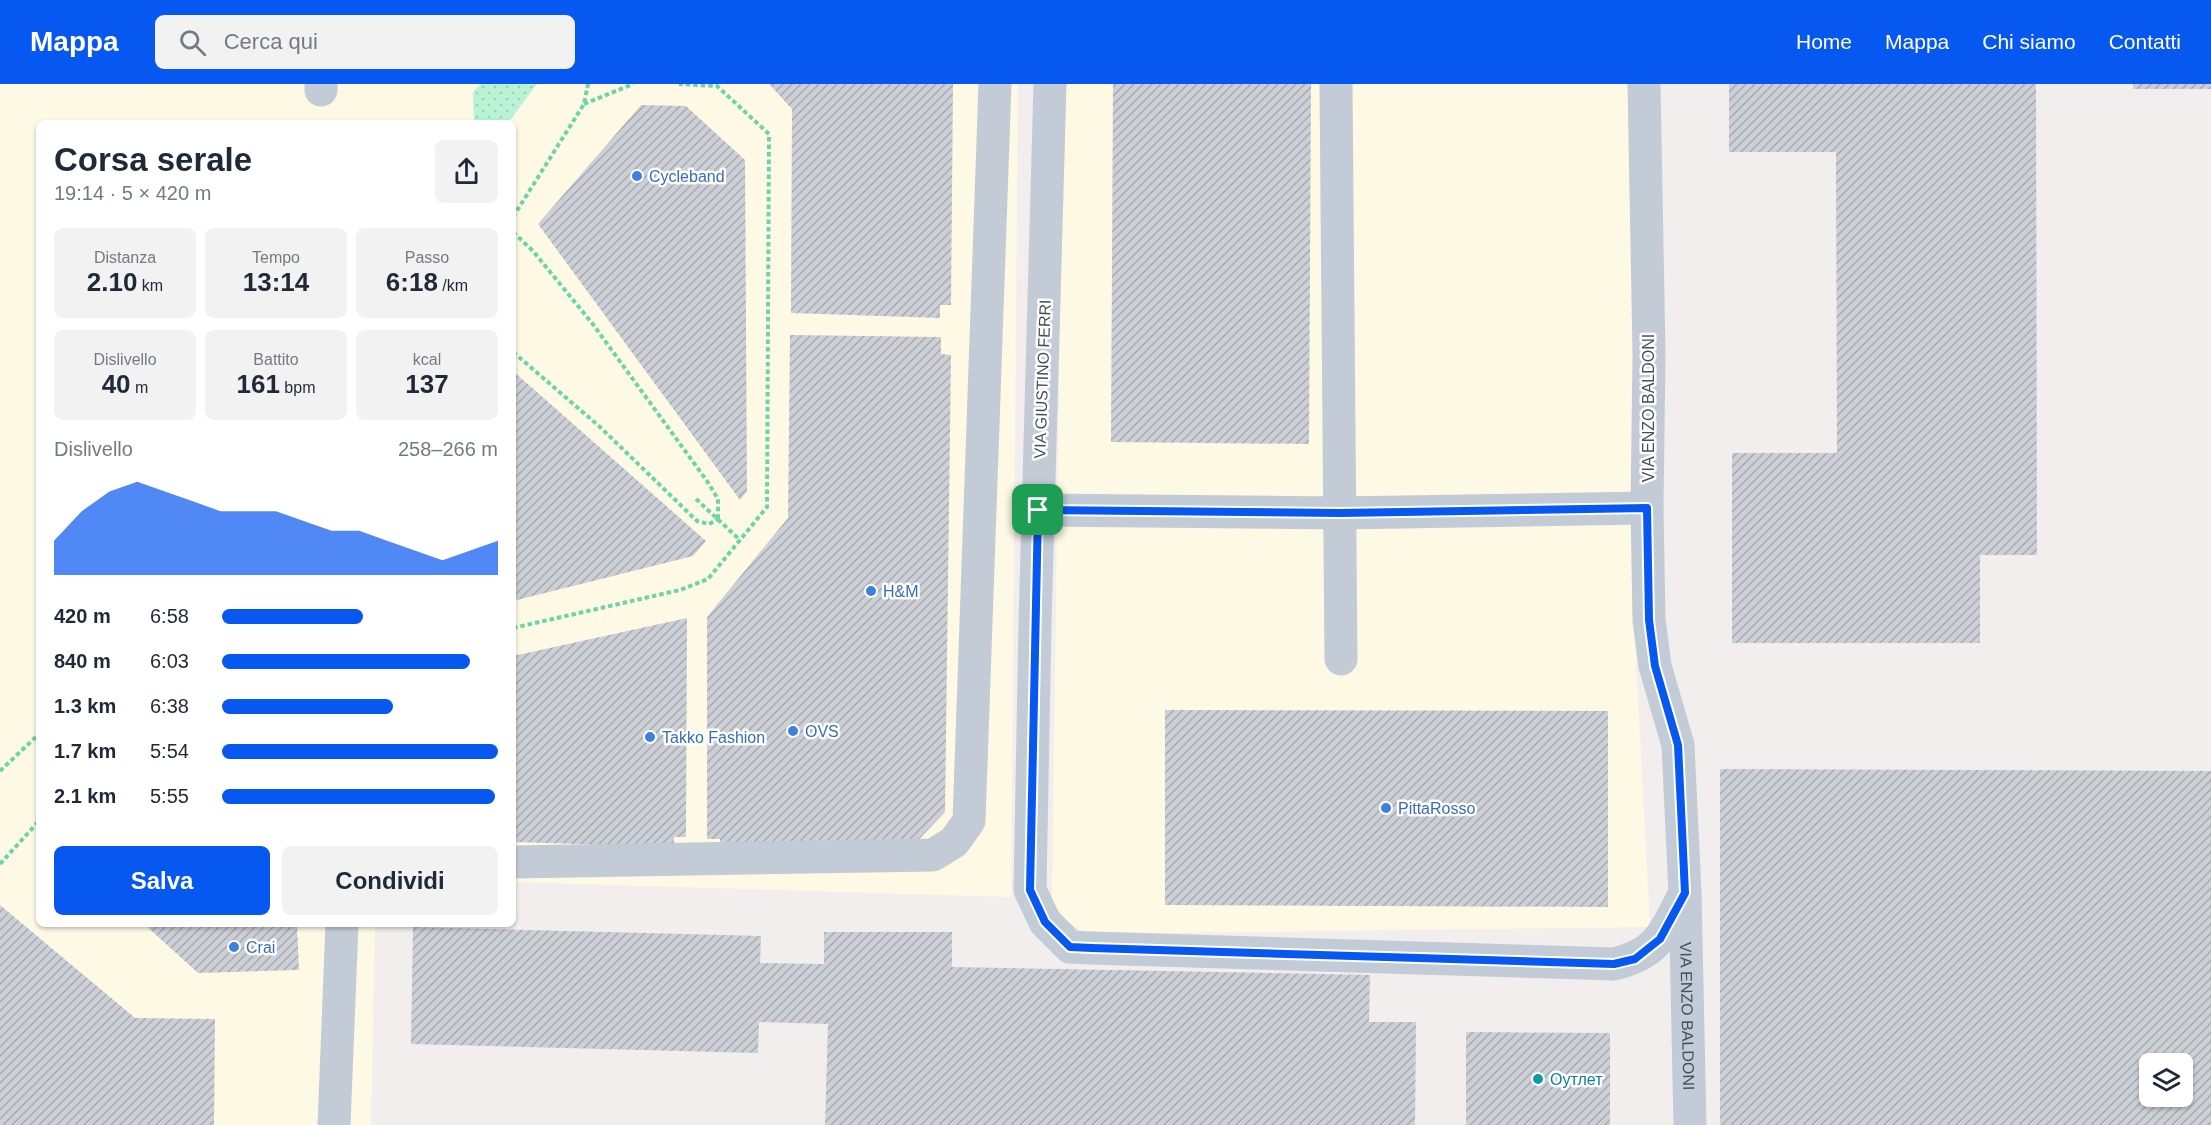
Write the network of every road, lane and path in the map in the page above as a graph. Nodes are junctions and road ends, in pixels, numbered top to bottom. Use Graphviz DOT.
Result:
graph roads {
  1 [pos="588,84"];
  2 [pos="633,84"];
  3 [pos="679,84"];
  4 [pos="995,84"];
  5 [pos="1050,84"];
  6 [pos="1336,84"];
  7 [pos="1644,84"];
  8 [pos="584,104"];
  9 [pos="516,212"];
  10 [pos="516,235"];
  11 [pos="516,355"];
  12 [pos="696,499"];
  13 [pos="1647,508"];
  14 [pos="1038,510"];
  15 [pos="1340,513"];
  16 [pos="718,519"];
  17 [pos="740,540"];
  18 [pos="516,627"];
  19 [pos="1341,659"];
  20 [pos="36,737"];
  21 [pos="0,771"];
  22 [pos="36,824"];
  23 [pos="516,862"];
  24 [pos="0,864"];
  25 [pos="1685,893"];
  26 [pos="342,927"];
  27 [pos="333,1125"];
  28 [pos="1690,1125"];
  1 -- 8 [label="path"];
  2 -- 8 [label="path"];
  3 -- 17 [label="path"];
  4 -- 23 [label="street"];
  5 -- 14 [label="street, VIA GIUSTINO FERRI"];
  6 -- 15 [label="street"];
  7 -- 13 [label="street, VIA ENZO BALDONI"];
  8 -- 9 [label="path"];
  10 -- 16 [label="path"];
  11 -- 16 [label="path"];
  12 -- 16 [label="path"];
  13 -- 15 [label="street"];
  13 -- 25 [label="street, VIA ENZO BALDONI"];
  14 -- 15 [label="street"];
  14 -- 25 [label="street, VIA GIUSTINO FERRI"];
  15 -- 19 [label="street"];
  16 -- 17 [label="path"];
  17 -- 18 [label="path"];
  20 -- 21 [label="path"];
  22 -- 24 [label="path"];
  25 -- 28 [label="street, VIA ENZO BALDONI"];
  26 -- 27 [label="street"];
}
